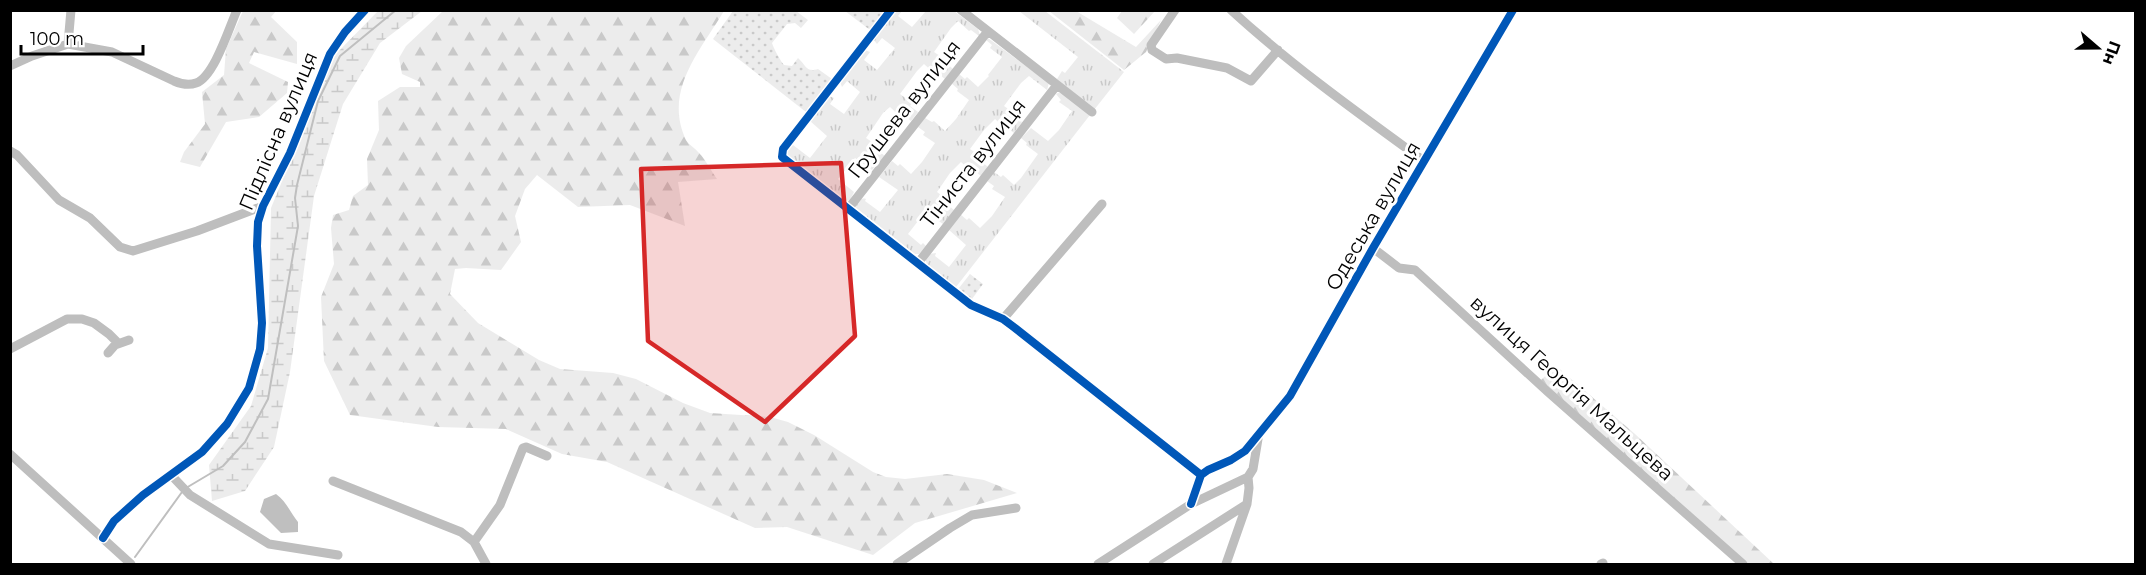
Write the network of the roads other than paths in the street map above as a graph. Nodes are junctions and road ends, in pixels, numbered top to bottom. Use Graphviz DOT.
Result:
graph roads {
  1 [pos="71,10"];
  2 [pos="237,10"];
  3 [pos="365,10"];
  4 [pos="891,10"];
  5 [pos="961,10"];
  6 [pos="1174,10"];
  7 [pos="1231,10"];
  8 [pos="1513,10"];
  9 [pos="988,31"];
  10 [pos="68,44"];
  11 [pos="1278,50"];
  12 [pos="10,66"];
  13 [pos="1057,85"];
  14 [pos="1092,112"];
  15 [pos="10,151"];
  16 [pos="1424,161"];
  17 [pos="1102,204"];
  18 [pos="263,206"];
  19 [pos="848,209"];
  20 [pos="1373,248"];
  21 [pos="918,263"];
  22 [pos="1003,319"];
  23 [pos="129,340"];
  24 [pos="118,343"];
  25 [pos="10,349"];
  26 [pos="108,353"];
  27 [pos="1259,435"];
  28 [pos="10,454"];
  29 [pos="1239,455"];
  30 [pos="547,456"];
  31 [pos="1253,463"];
  32 [pos="171,476"];
  33 [pos="1248,477"];
  34 [pos="1200,478"];
  35 [pos="333,481"];
  36 [pos="1212,493"];
  37 [pos="1191,504"];
  38 [pos="1247,504"];
  39 [pos="1016,508"];
  40 [pos="103,538"];
  41 [pos="474,542"];
  42 [pos="338,555"];
  43 [pos="131,564"];
  44 [pos="486,564"];
  45 [pos="897,564"];
  46 [pos="1098,564"];
  47 [pos="1153,564"];
  48 [pos="1226,564"];
  49 [pos="1743,564"];
  1 -- 10 [label="street"];
  2 -- 10 [label="street"];
  3 -- 18 [label="street, Підлісна вулиця"];
  4 -- 19 [label="street"];
  5 -- 9 [label="street"];
  6 -- 11 [label="street"];
  7 -- 11 [label="street"];
  8 -- 16 [label="street, Одеська вулиця"];
  9 -- 13 [label="street"];
  9 -- 19 [label="street, Грушева вулиця"];
  10 -- 12 [label="street"];
  11 -- 16 [label="street"];
  13 -- 14 [label="street"];
  13 -- 21 [label="street, Тіниста вулиця"];
  15 -- 18 [label="street"];
  16 -- 20 [label="street, Одеська вулиця"];
  17 -- 22 [label="street"];
  18 -- 32 [label="street, Підлісна вулиця"];
  19 -- 21 [label="street"];
  20 -- 27 [label="street, Одеська вулиця"];
  20 -- 49 [label="street, вулиця Георгія Мальцева"];
  21 -- 22 [label="street"];
  22 -- 34 [label="street"];
  23 -- 24 [label="street"];
  24 -- 25 [label="street"];
  24 -- 26 [label="street"];
  27 -- 29 [label="street, Одеська вулиця"];
  27 -- 31 [label="street"];
  28 -- 40 [label="street"];
  29 -- 31 [label="street"];
  29 -- 34 [label="street, Одеська вулиця"];
  30 -- 41 [label="street"];
  31 -- 33 [label="street"];
  32 -- 40 [label="street, Підлісна вулиця"];
  32 -- 42 [label="street"];
  33 -- 36 [label="street"];
  33 -- 38 [label="street"];
  34 -- 36 [label="street"];
  34 -- 37 [label="street"];
  35 -- 41 [label="street"];
  36 -- 37 [label="street"];
  37 -- 46 [label="street"];
  38 -- 47 [label="street"];
  38 -- 48 [label="street"];
  39 -- 45 [label="street"];
  40 -- 43 [label="street"];
  41 -- 44 [label="street"];
}
